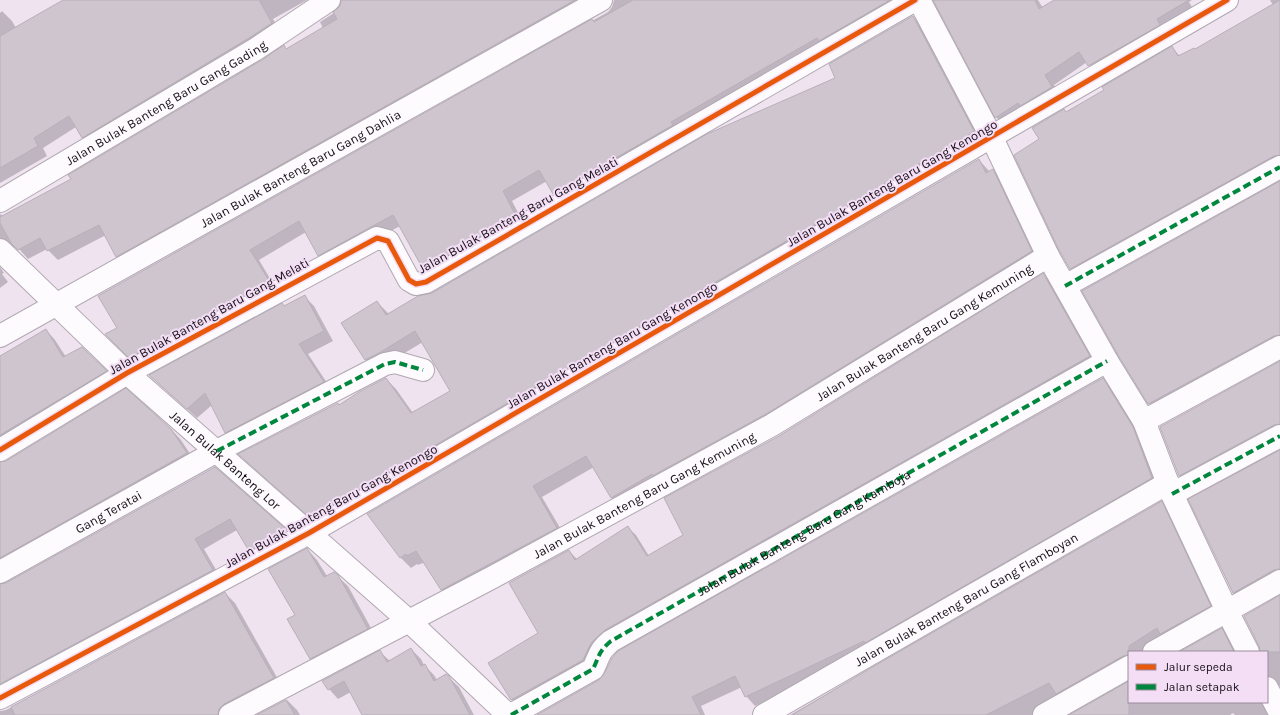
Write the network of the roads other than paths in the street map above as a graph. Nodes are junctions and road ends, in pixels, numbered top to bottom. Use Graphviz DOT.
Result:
graph roads {
  1 [pos="329,0"];
  2 [pos="601,0"];
  3 [pos="915,0"];
  4 [pos="919,0"];
  5 [pos="1227,0"];
  6 [pos="992,138"];
  7 [pos="1280,167"];
  8 [pos="0,201"];
  9 [pos="0,250"];
  10 [pos="1048,256"];
  11 [pos="1065,286"];
  12 [pos="56,304"];
  13 [pos="0,336"];
  14 [pos="1280,347"];
  15 [pos="1107,361"];
  16 [pos="423,370"];
  17 [pos="127,373"];
  18 [pos="1144,422"];
  19 [pos="1280,436"];
  20 [pos="0,450"];
  21 [pos="217,451"];
  22 [pos="1170,488"];
  23 [pos="309,533"];
  24 [pos="0,572"];
  25 [pos="1280,581"];
  26 [pos="1227,611"];
  27 [pos="409,620"];
  28 [pos="1156,651"];
  29 [pos="1247,651"];
  30 [pos="1128,667"];
  31 [pos="1268,690"];
  32 [pos="0,698"];
  33 [pos="1278,713"];
  34 [pos="230,715"];
  35 [pos="508,715"];
  36 [pos="511,715"];
  37 [pos="764,715"];
  38 [pos="1044,715"];
  1 -- 8 [label="street, Jalan Bulak Banteng Baru Gang Gading"];
  2 -- 12 [label="street, Jalan Bulak Banteng Baru Gang Dahlia"];
  3 -- 17 [label="street, Jalan Bulak Banteng Baru Gang Melati"];
  4 -- 6 [label="street"];
  5 -- 6 [label="street, Jalan Bulak Banteng Baru Gang Kenongo"];
  6 -- 10 [label="street"];
  6 -- 23 [label="street, Jalan Bulak Banteng Baru Gang Kenongo"];
  7 -- 11 [label="street"];
  9 -- 12 [label="street, Jalan Bulak Banteng Lor"];
  10 -- 11 [label="street"];
  10 -- 27 [label="street, Jalan Bulak Banteng Baru Gang Kemuning"];
  11 -- 15 [label="street"];
  12 -- 13 [label="street, Jalan Bulak Banteng Baru Gang Dahlia"];
  12 -- 17 [label="street, Jalan Bulak Banteng Lor"];
  14 -- 18 [label="street"];
  15 -- 18 [label="street"];
  15 -- 36 [label="street, Jalan Bulak Banteng Baru Gang Kamboja"];
  16 -- 21 [label="street, Gang Teratai"];
  17 -- 20 [label="street, Jalan Bulak Banteng Baru Gang Melati"];
  17 -- 21 [label="street, Jalan Bulak Banteng Lor"];
  18 -- 22 [label="street"];
  19 -- 22 [label="street, Jalan Bulak Banteng Baru Gang Flamboyan"];
  21 -- 23 [label="street, Jalan Bulak Banteng Lor"];
  21 -- 24 [label="street, Gang Teratai"];
  22 -- 26 [label="street"];
  22 -- 37 [label="street, Jalan Bulak Banteng Baru Gang Flamboyan"];
  23 -- 27 [label="street, Jalan Bulak Banteng Lor"];
  23 -- 32 [label="street, Jalan Bulak Banteng Baru Gang Kenongo"];
  25 -- 26 [label="street"];
  26 -- 28 [label="street"];
  26 -- 29 [label="street"];
  27 -- 34 [label="street, Jalan Bulak Banteng Baru Gang Kemuning"];
  27 -- 35 [label="street, Jalan Bulak Banteng Lor"];
  30 -- 38 [label="street"];
  31 -- 33 [label="street"];
}
